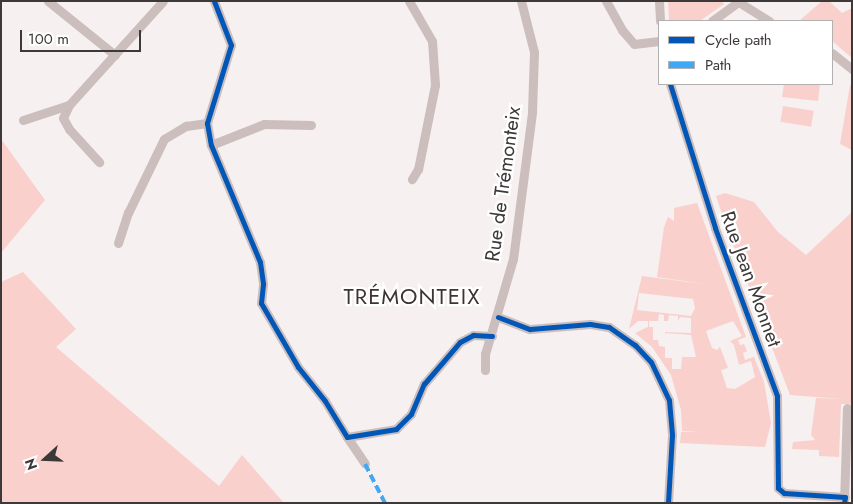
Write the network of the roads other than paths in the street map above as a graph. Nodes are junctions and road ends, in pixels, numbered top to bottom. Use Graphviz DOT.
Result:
graph roads {
  1 [pos="48,1"];
  2 [pos="163,1"];
  3 [pos="214,1"];
  4 [pos="410,1"];
  5 [pos="521,1"];
  6 [pos="606,1"];
  7 [pos="659,1"];
  8 [pos="737,2"];
  9 [pos="660,20"];
  10 [pos="713,20"];
  11 [pos="767,20"];
  12 [pos="658,41"];
  13 [pos="833,54"];
  14 [pos="115,55"];
  15 [pos="852,68"];
  16 [pos="670,85"];
  17 [pos="69,105"];
  18 [pos="23,120"];
  19 [pos="207,123"];
  20 [pos="311,125"];
  21 [pos="211,145"];
  22 [pos="99,162"];
  23 [pos="412,179"];
  24 [pos="118,243"];
  25 [pos="498,317"];
  26 [pos="492,336"];
  27 [pos="485,370"];
  28 [pos="847,408"];
  29 [pos="347,436"];
  30 [pos="365,464"];
  31 [pos="844,500"];
  32 [pos="668,503"];
  1 -- 14 [label="street"];
  2 -- 14 [label="street"];
  3 -- 19 [label="street"];
  4 -- 23 [label="street"];
  5 -- 25 [label="street, Rue de Trémonteix"];
  6 -- 12 [label="street"];
  7 -- 9 [label="street"];
  8 -- 10 [label="street"];
  8 -- 11 [label="street"];
  13 -- 15 [label="street"];
  14 -- 17 [label="street"];
  16 -- 31 [label="street, Rue Jean Monnet"];
  17 -- 18 [label="street"];
  17 -- 22 [label="street"];
  19 -- 21 [label="street"];
  19 -- 24 [label="street"];
  20 -- 21 [label="street"];
  21 -- 29 [label="street"];
  25 -- 26 [label="street, Rue de Trémonteix"];
  25 -- 32 [label="street"];
  26 -- 27 [label="street, Rue de Trémonteix"];
  26 -- 29 [label="street"];
  28 -- 31 [label="street"];
  29 -- 30 [label="street"];
}
